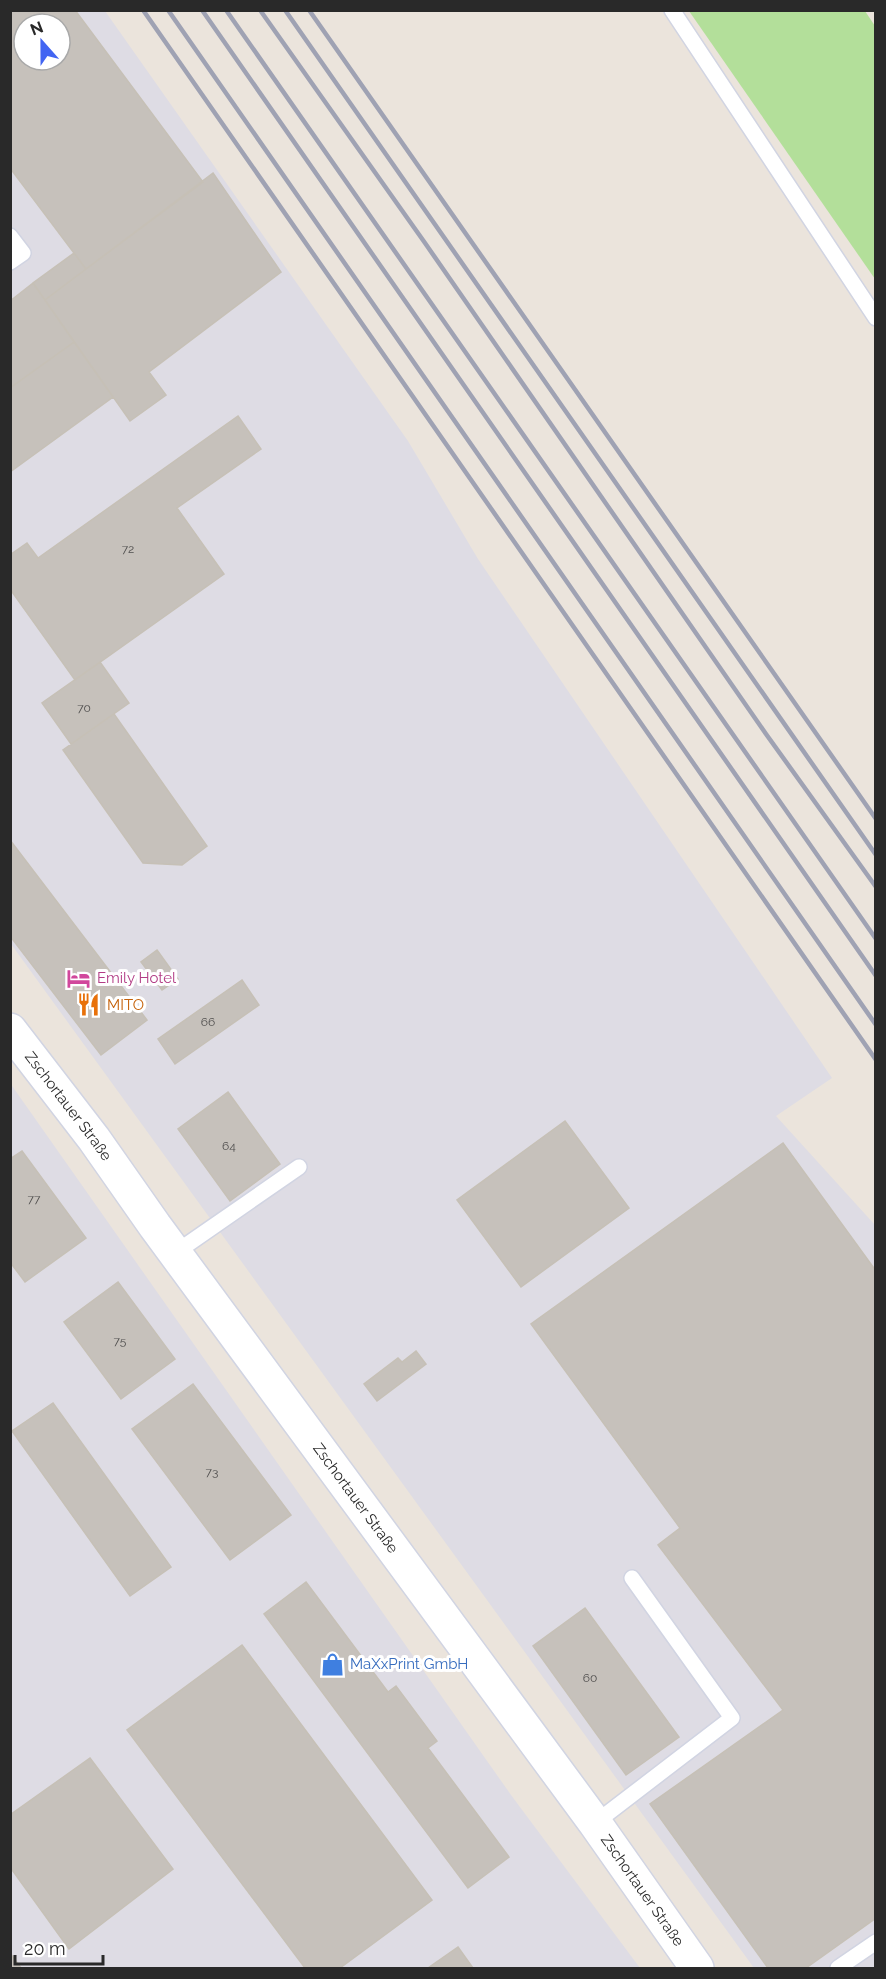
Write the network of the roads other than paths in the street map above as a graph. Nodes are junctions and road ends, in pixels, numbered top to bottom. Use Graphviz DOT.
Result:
graph roads {
  1 [pos="672,10"];
  2 [pos="10,237"];
  3 [pos="10,262"];
  4 [pos="876,318"];
  5 [pos="10,1030"];
  6 [pos="299,1167"];
  7 [pos="175,1253"];
  8 [pos="632,1578"];
  9 [pos="595,1823"];
  10 [pos="876,1942"];
  11 [pos="697,1968"];
  12 [pos="838,1968"];
  1 -- 4 [label="lane"];
  2 -- 3 [label="lane"];
  5 -- 7 [label="street, Zschortauer Straße"];
  6 -- 7 [label="lane"];
  7 -- 9 [label="street, Zschortauer Straße"];
  8 -- 9 [label="lane"];
  9 -- 11 [label="street, Zschortauer Straße"];
  10 -- 12 [label="lane"];
}
